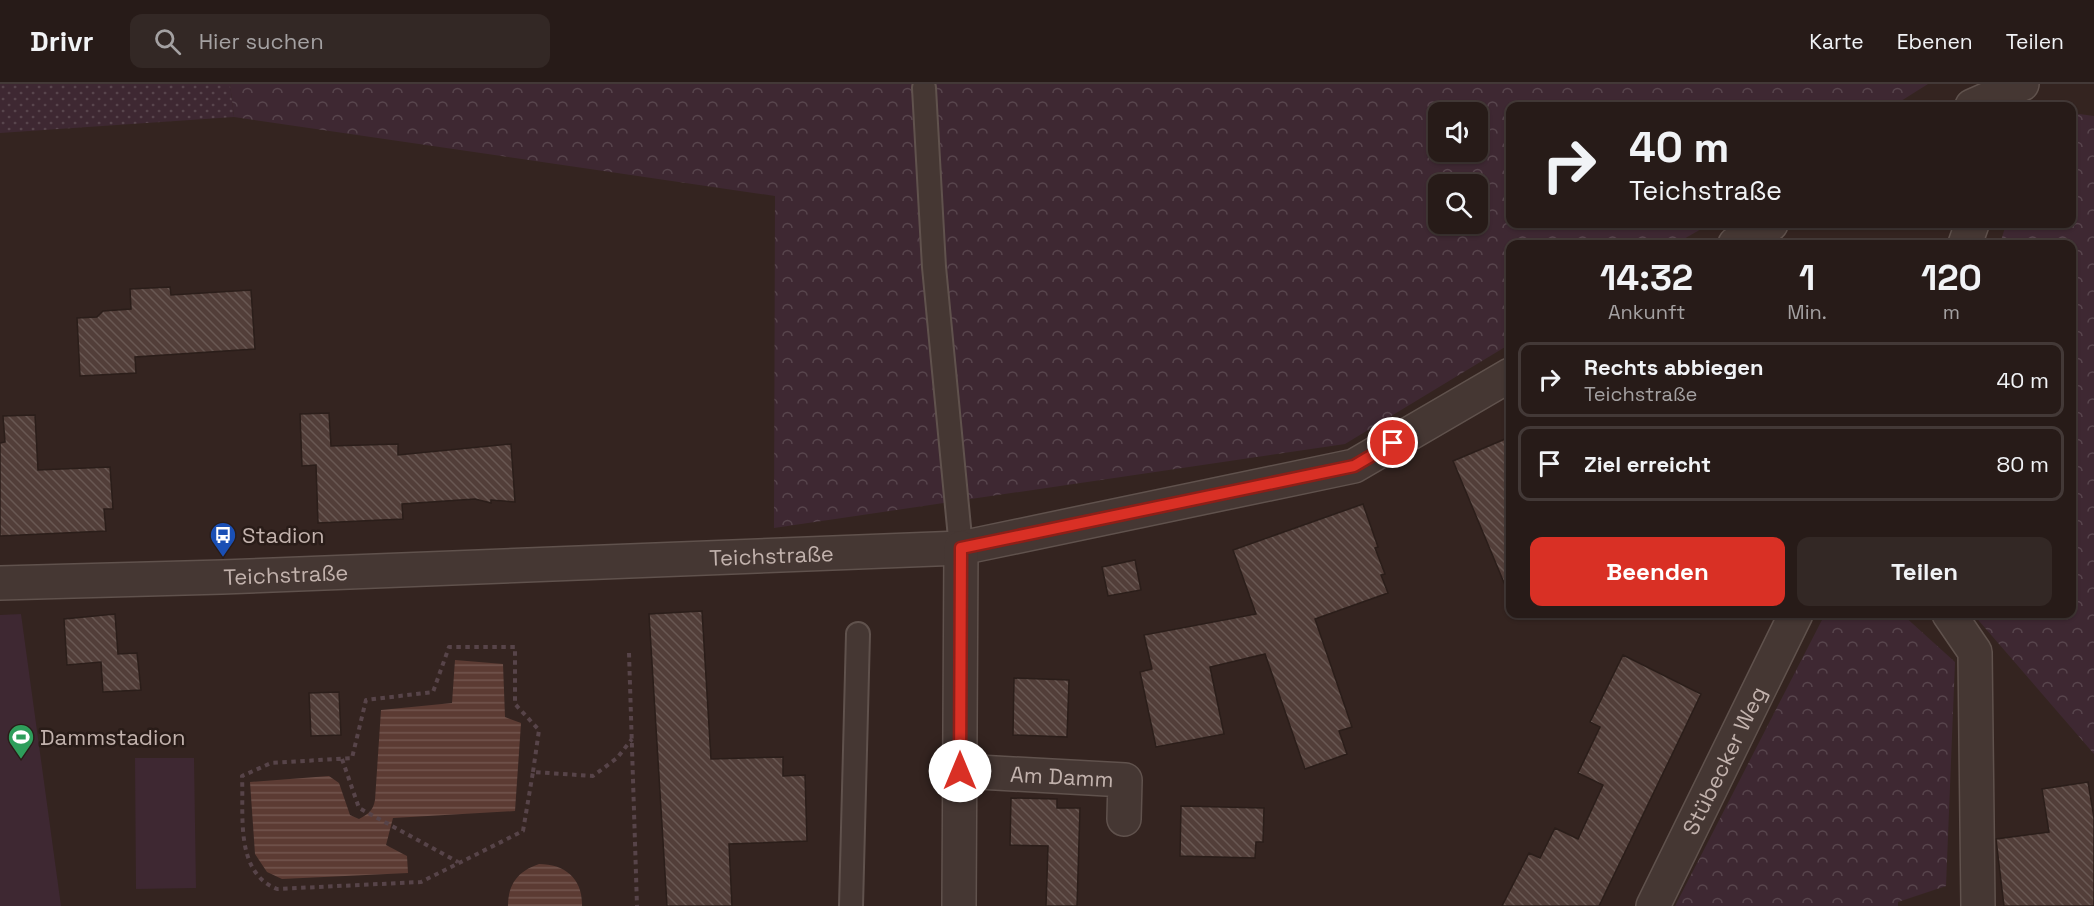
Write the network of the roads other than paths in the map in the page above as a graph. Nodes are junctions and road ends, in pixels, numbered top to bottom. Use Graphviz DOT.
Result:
graph roads {
  1 [pos="2022,84"];
  2 [pos="924,88"];
  3 [pos="1981,102"];
  4 [pos="1764,228"];
  5 [pos="1742,240"];
  6 [pos="1506,377"];
  7 [pos="961,548"];
  8 [pos="0,583"];
  9 [pos="1794,618"];
  10 [pos="1952,618"];
  11 [pos="858,634"];
  12 [pos="960,771"];
  13 [pos="1124,819"];
  14 [pos="851,906"];
  15 [pos="959,906"];
  16 [pos="1653,906"];
  17 [pos="1978,906"];
  1 -- 3 [label="street"];
  2 -- 7 [label="lane"];
  4 -- 5 [label="street"];
  6 -- 7 [label="street, Teichstraße"];
  7 -- 8 [label="street, Teichstraße"];
  7 -- 12 [label="street"];
  9 -- 16 [label="street, Stübecker Weg"];
  10 -- 17 [label="street"];
  11 -- 14 [label="lane"];
  12 -- 13 [label="street, Am Damm"];
  12 -- 15 [label="street"];
}
